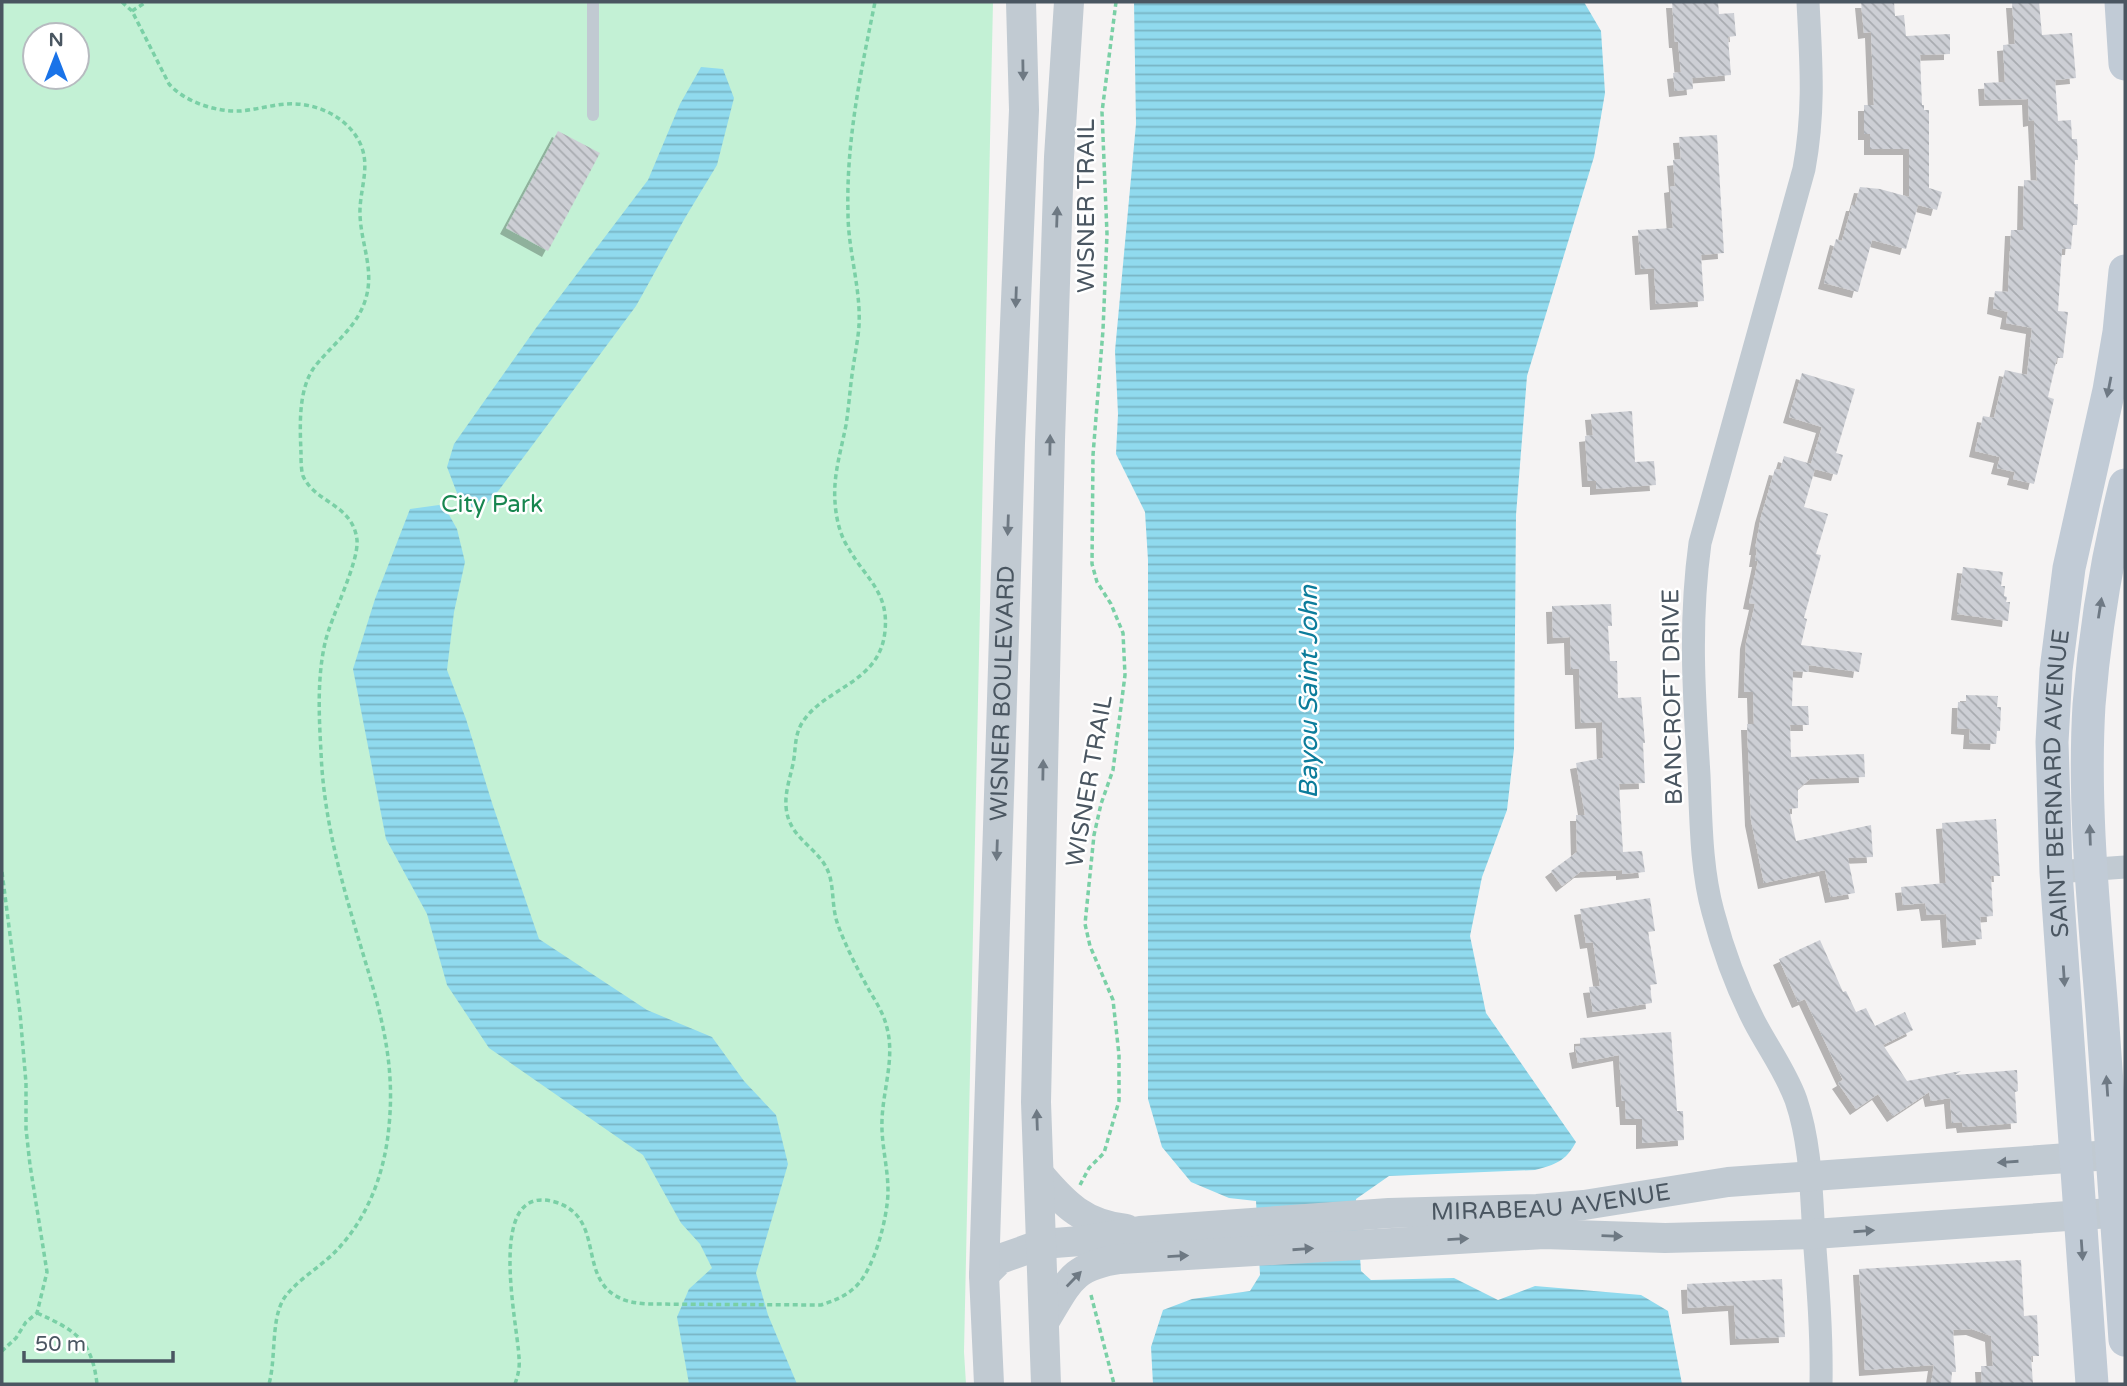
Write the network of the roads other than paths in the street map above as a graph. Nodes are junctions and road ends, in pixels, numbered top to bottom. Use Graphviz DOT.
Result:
graph roads {
  1 [pos="593,2"];
  2 [pos="1021,2"];
  3 [pos="1069,2"];
  4 [pos="1808,2"];
  5 [pos="2121,2"];
  6 [pos="2125,64"];
  7 [pos="593,115"];
  8 [pos="2125,271"];
  9 [pos="2122,332"];
  10 [pos="2125,485"];
  11 [pos="2080,513"];
  12 [pos="2121,523"];
  13 [pos="2125,867"];
  14 [pos="2091,870"];
  15 [pos="2056,872"];
  16 [pos="2119,1154"];
  17 [pos="2076,1157"];
  18 [pos="1039,1174"];
  19 [pos="1810,1176"];
  20 [pos="2121,1213"];
  21 [pos="2080,1215"];
  22 [pos="1140,1231"];
  23 [pos="1814,1234"];
  24 [pos="1042,1244"];
  25 [pos="984,1275"];
  26 [pos="1044,1322"];
  27 [pos="2125,1339"];
  28 [pos="989,1384"];
  29 [pos="1046,1384"];
  30 [pos="1821,1384"];
  31 [pos="2092,1384"];
  1 -- 7 [label="lane"];
  2 -- 25 [label="street, WISNER BOULEVARD, one-way"];
  18 -- 3 [label="street, WISNER BOULEVARD, one-way"];
  4 -- 19 [label="street, BANCROFT DRIVE"];
  5 -- 6 [label="main road"];
  8 -- 9 [label="main road, SAINT BERNARD AVENUE"];
  9 -- 11 [label="main road, SAINT BERNARD AVENUE, one-way"];
  10 -- 12 [label="main road, SAINT BERNARD AVENUE"];
  11 -- 12 [label="street"];
  11 -- 15 [label="main road, SAINT BERNARD AVENUE"];
  14 -- 12 [label="main road, SAINT BERNARD AVENUE, one-way"];
  13 -- 14 [label="street"];
  14 -- 15 [label="street"];
  16 -- 14 [label="main road, SAINT BERNARD AVENUE, one-way"];
  15 -- 17 [label="main road, SAINT BERNARD AVENUE, one-way"];
  16 -- 17 [label="street, MIRABEAU AVENUE"];
  16 -- 20 [label="main road, SAINT BERNARD AVENUE"];
  17 -- 19 [label="street, MIRABEAU AVENUE, one-way"];
  17 -- 21 [label="main road, SAINT BERNARD AVENUE"];
  18 -- 22 [label="street"];
  18 -- 24 [label="street, WISNER BOULEVARD"];
  19 -- 22 [label="street, MIRABEAU AVENUE"];
  19 -- 23 [label="street, BANCROFT DRIVE"];
  20 -- 21 [label="street, MIRABEAU AVENUE"];
  20 -- 27 [label="main road, SAINT BERNARD AVENUE"];
  23 -- 21 [label="street, MIRABEAU AVENUE, one-way"];
  21 -- 31 [label="main road, SAINT BERNARD AVENUE, one-way"];
  22 -- 24 [label="street, MIRABEAU AVENUE"];
  26 -- 23 [label="street, MIRABEAU AVENUE, one-way"];
  23 -- 30 [label="street, BANCROFT DRIVE"];
  24 -- 25 [label="street, MIRABEAU AVENUE"];
  24 -- 26 [label="street, WISNER BOULEVARD"];
  25 -- 28 [label="street, WISNER BOULEVARD"];
  26 -- 29 [label="street, WISNER BOULEVARD"];
}
